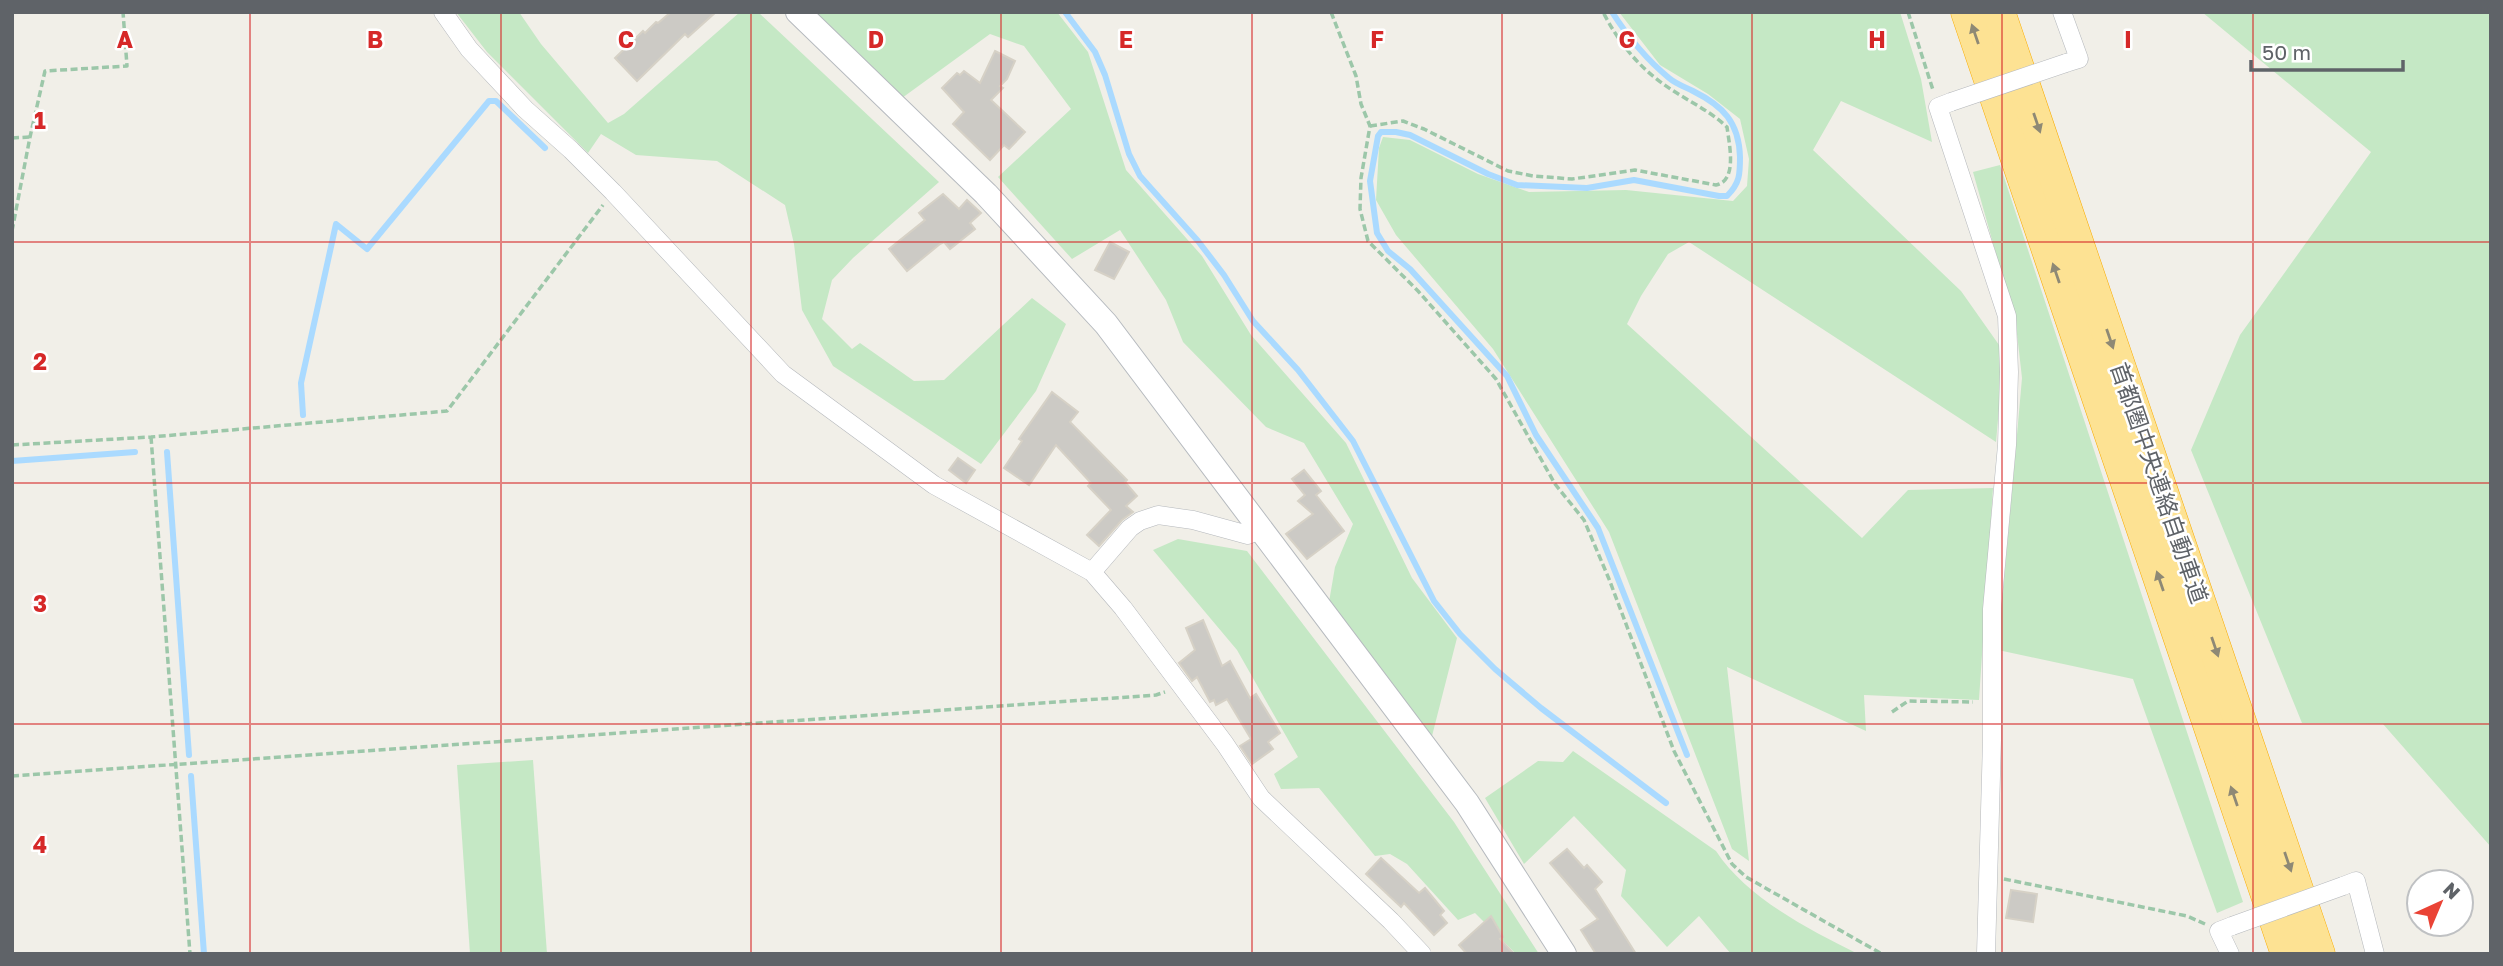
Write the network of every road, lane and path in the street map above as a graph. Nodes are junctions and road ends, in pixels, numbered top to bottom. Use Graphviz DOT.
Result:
graph roads {
  1 [pos="123,12"];
  2 [pos="443,12"];
  3 [pos="798,12"];
  4 [pos="1331,12"];
  5 [pos="1603,12"];
  6 [pos="1908,12"];
  7 [pos="1968,12"];
  8 [pos="1999,12"];
  9 [pos="2062,12"];
  10 [pos="1943,100"];
  11 [pos="1370,125"];
  12 [pos="30,137"];
  13 [pos="12,138"];
  14 [pos="613,192"];
  15 [pos="12,231"];
  16 [pos="151,437"];
  17 [pos="12,445"];
  18 [pos="1261,530"];
  19 [pos="1092,572"];
  20 [pos="1182,688"];
  21 [pos="1992,703"];
  22 [pos="1892,712"];
  23 [pos="177,764"];
  24 [pos="12,776"];
  25 [pos="1989,875"];
  26 [pos="2226,928"];
  27 [pos="190,954"];
  28 [pos="1422,954"];
  29 [pos="1564,954"];
  30 [pos="1882,954"];
  31 [pos="1986,954"];
  32 [pos="2230,954"];
  33 [pos="2287,954"];
  34 [pos="2319,954"];
  35 [pos="2375,954"];
  1 -- 12 [label="path"];
  2 -- 14 [label="street"];
  3 -- 18 [label="street"];
  4 -- 11 [label="path"];
  5 -- 11 [label="path"];
  6 -- 10 [label="path"];
  33 -- 7 [label="highway, 首都圏中央連絡自動車道, one-way"];
  8 -- 34 [label="highway, 首都圏中央連絡自動車道, one-way"];
  9 -- 10 [label="street, bridge"];
  10 -- 21 [label="street"];
  11 -- 30 [label="path"];
  12 -- 13 [label="path"];
  12 -- 15 [label="path"];
  14 -- 16 [label="path"];
  14 -- 19 [label="street"];
  16 -- 17 [label="path"];
  16 -- 23 [label="path"];
  18 -- 19 [label="street"];
  18 -- 29 [label="street"];
  19 -- 20 [label="street"];
  20 -- 23 [label="path"];
  20 -- 28 [label="street"];
  21 -- 22 [label="path"];
  21 -- 25 [label="street"];
  23 -- 24 [label="path"];
  23 -- 27 [label="path"];
  25 -- 26 [label="path"];
  25 -- 31 [label="street"];
  26 -- 32 [label="street"];
  26 -- 35 [label="street, bridge"];
}
